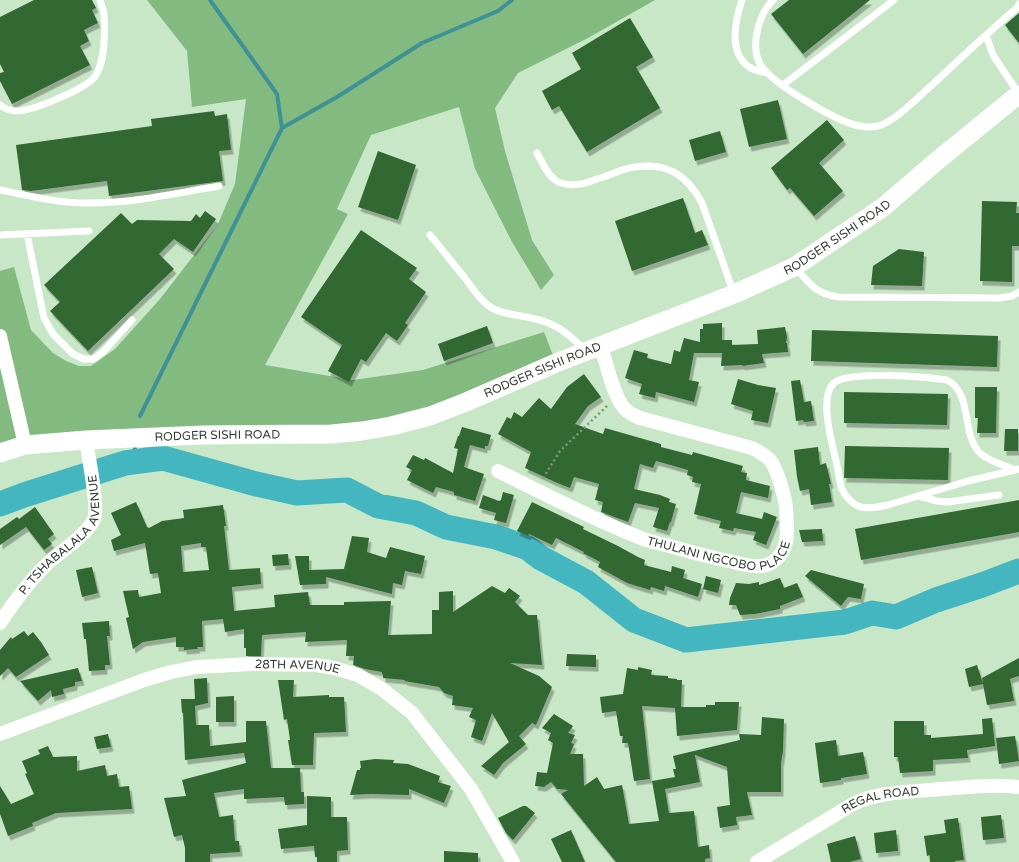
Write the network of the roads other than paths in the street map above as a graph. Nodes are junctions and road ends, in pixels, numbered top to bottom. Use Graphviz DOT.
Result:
graph roads {
  1 [pos="100,0"];
  2 [pos="742,0"];
  3 [pos="773,0"];
  4 [pos="894,0"];
  5 [pos="1019,4"];
  6 [pos="986,35"];
  7 [pos="768,74"];
  8 [pos="783,86"];
  9 [pos="1019,95"];
  10 [pos="0,105"];
  11 [pos="537,153"];
  12 [pos="219,186"];
  13 [pos="0,190"];
  14 [pos="89,232"];
  15 [pos="27,234"];
  16 [pos="430,235"];
  17 [pos="0,236"];
  18 [pos="794,267"];
  19 [pos="1019,292"];
  20 [pos="734,294"];
  21 [pos="132,320"];
  22 [pos="0,336"];
  23 [pos="594,348"];
  24 [pos="25,445"];
  25 [pos="87,449"];
  26 [pos="0,453"];
  27 [pos="1017,469"];
  28 [pos="498,471"];
  29 [pos="999,495"];
  30 [pos="918,496"];
  31 [pos="0,623"];
  32 [pos="0,734"];
  33 [pos="1019,787"];
  34 [pos="512,862"];
  35 [pos="757,862"];
  1 -- 10 [label="lane"];
  2 -- 7 [label="lane"];
  3 -- 7 [label="lane"];
  4 -- 8 [label="lane"];
  5 -- 6 [label="lane"];
  6 -- 8 [label="lane"];
  6 -- 9 [label="lane"];
  7 -- 8 [label="lane"];
  9 -- 18 [label="street, RODGER SISHI ROAD"];
  11 -- 20 [label="lane"];
  12 -- 13 [label="lane"];
  14 -- 15 [label="lane"];
  15 -- 17 [label="lane"];
  15 -- 21 [label="lane"];
  16 -- 23 [label="lane"];
  18 -- 19 [label="lane"];
  18 -- 20 [label="street, RODGER SISHI ROAD"];
  20 -- 23 [label="street, RODGER SISHI ROAD"];
  22 -- 24 [label="street"];
  23 -- 25 [label="street, RODGER SISHI ROAD"];
  23 -- 28 [label="street, THULANI NGCOBO PLACE"];
  24 -- 25 [label="street, RODGER SISHI ROAD"];
  24 -- 26 [label="street, RODGER SISHI ROAD"];
  25 -- 31 [label="street, P. TSHABALALA AVENUE"];
  27 -- 30 [label="lane"];
  27 -- 30 [label="lane"];
  29 -- 30 [label="lane"];
  32 -- 34 [label="street, 28TH AVENUE"];
  33 -- 35 [label="street, REGAL ROAD"];
}
